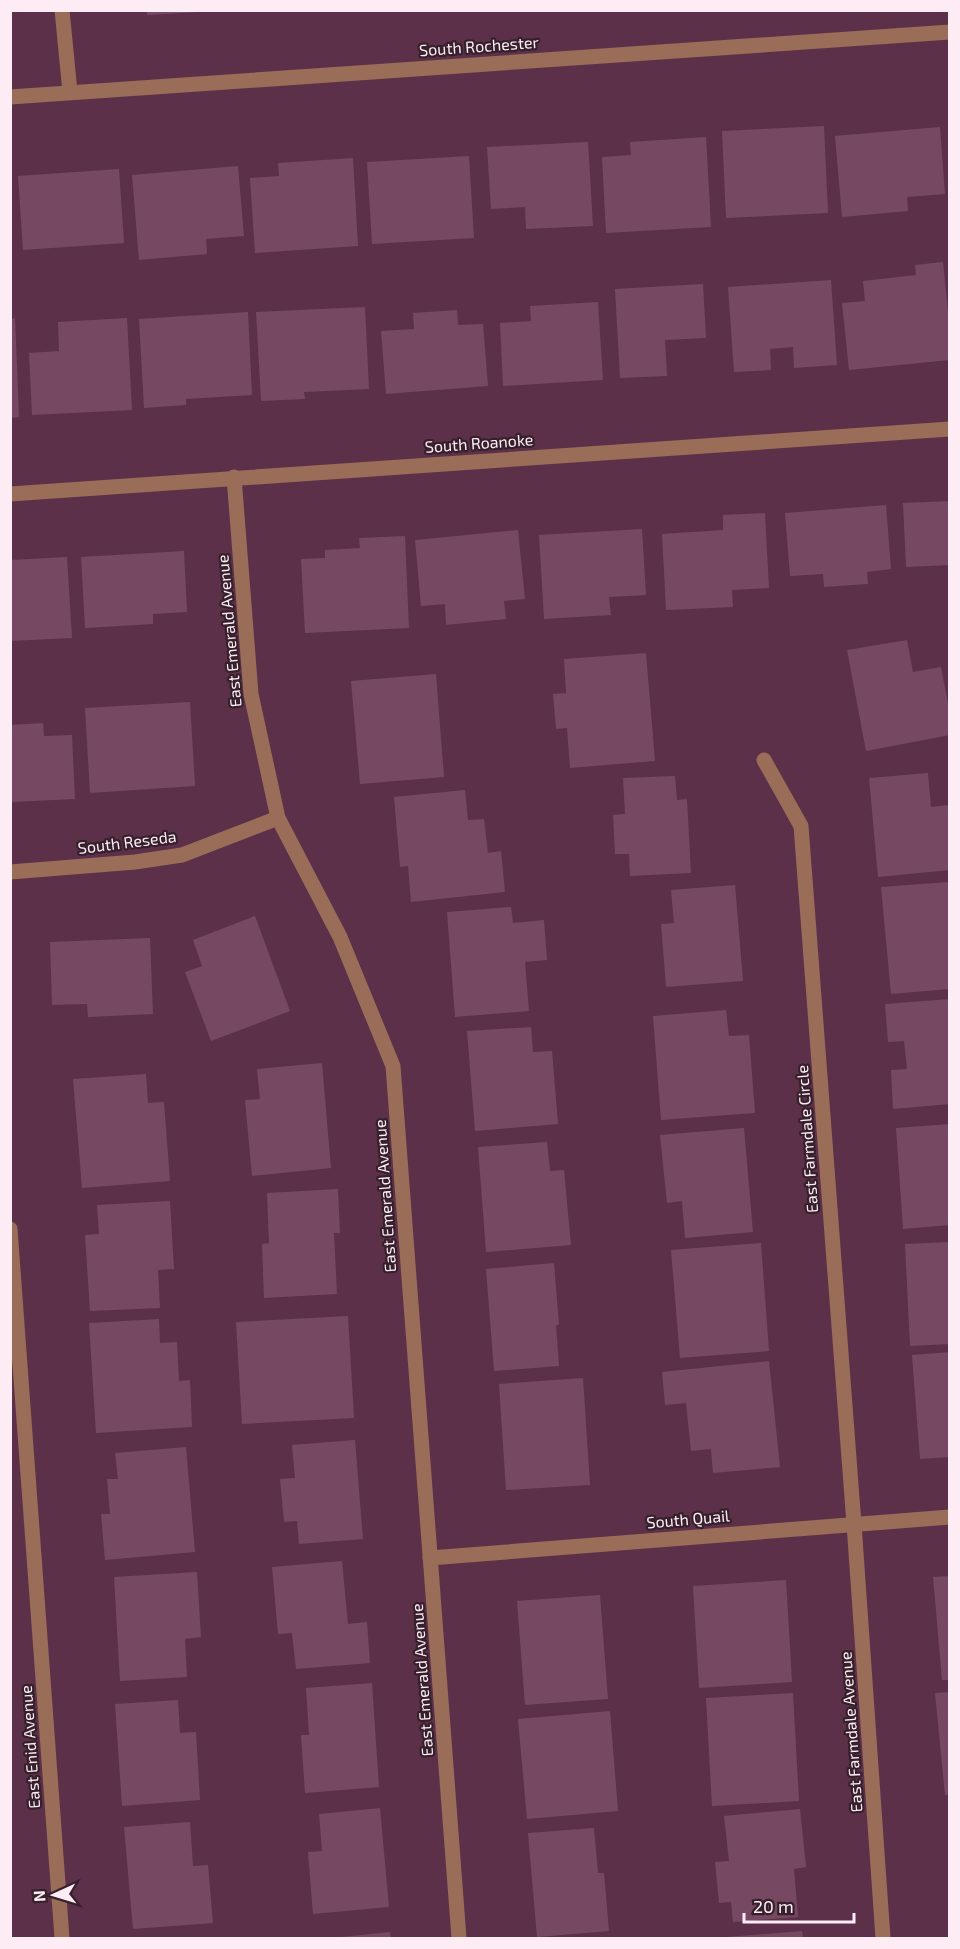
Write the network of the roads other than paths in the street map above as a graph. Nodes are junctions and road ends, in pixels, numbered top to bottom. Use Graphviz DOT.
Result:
graph roads {
  1 [pos="62,10"];
  2 [pos="950,32"];
  3 [pos="70,92"];
  4 [pos="10,97"];
  5 [pos="950,429"];
  6 [pos="234,477"];
  7 [pos="10,494"];
  8 [pos="764,760"];
  9 [pos="278,818"];
  10 [pos="10,872"];
  11 [pos="10,1229"];
  12 [pos="950,1517"];
  13 [pos="854,1524"];
  14 [pos="430,1558"];
  15 [pos="62,1938"];
  16 [pos="459,1938"];
  17 [pos="883,1938"];
  1 -- 3 [label="street"];
  2 -- 3 [label="street, South Rochester"];
  3 -- 4 [label="street, South Rochester"];
  5 -- 6 [label="street, South Roanoke"];
  6 -- 7 [label="street, South Roanoke"];
  6 -- 9 [label="street, East Emerald Avenue"];
  8 -- 13 [label="street, East Farmdale Circle"];
  9 -- 10 [label="street, South Reseda"];
  9 -- 14 [label="street, East Emerald Avenue"];
  11 -- 15 [label="street, East Enid Avenue"];
  12 -- 13 [label="street, South Quail"];
  13 -- 14 [label="street, South Quail"];
  13 -- 17 [label="street, East Farmdale Avenue"];
  14 -- 16 [label="street, East Emerald Avenue"];
}
